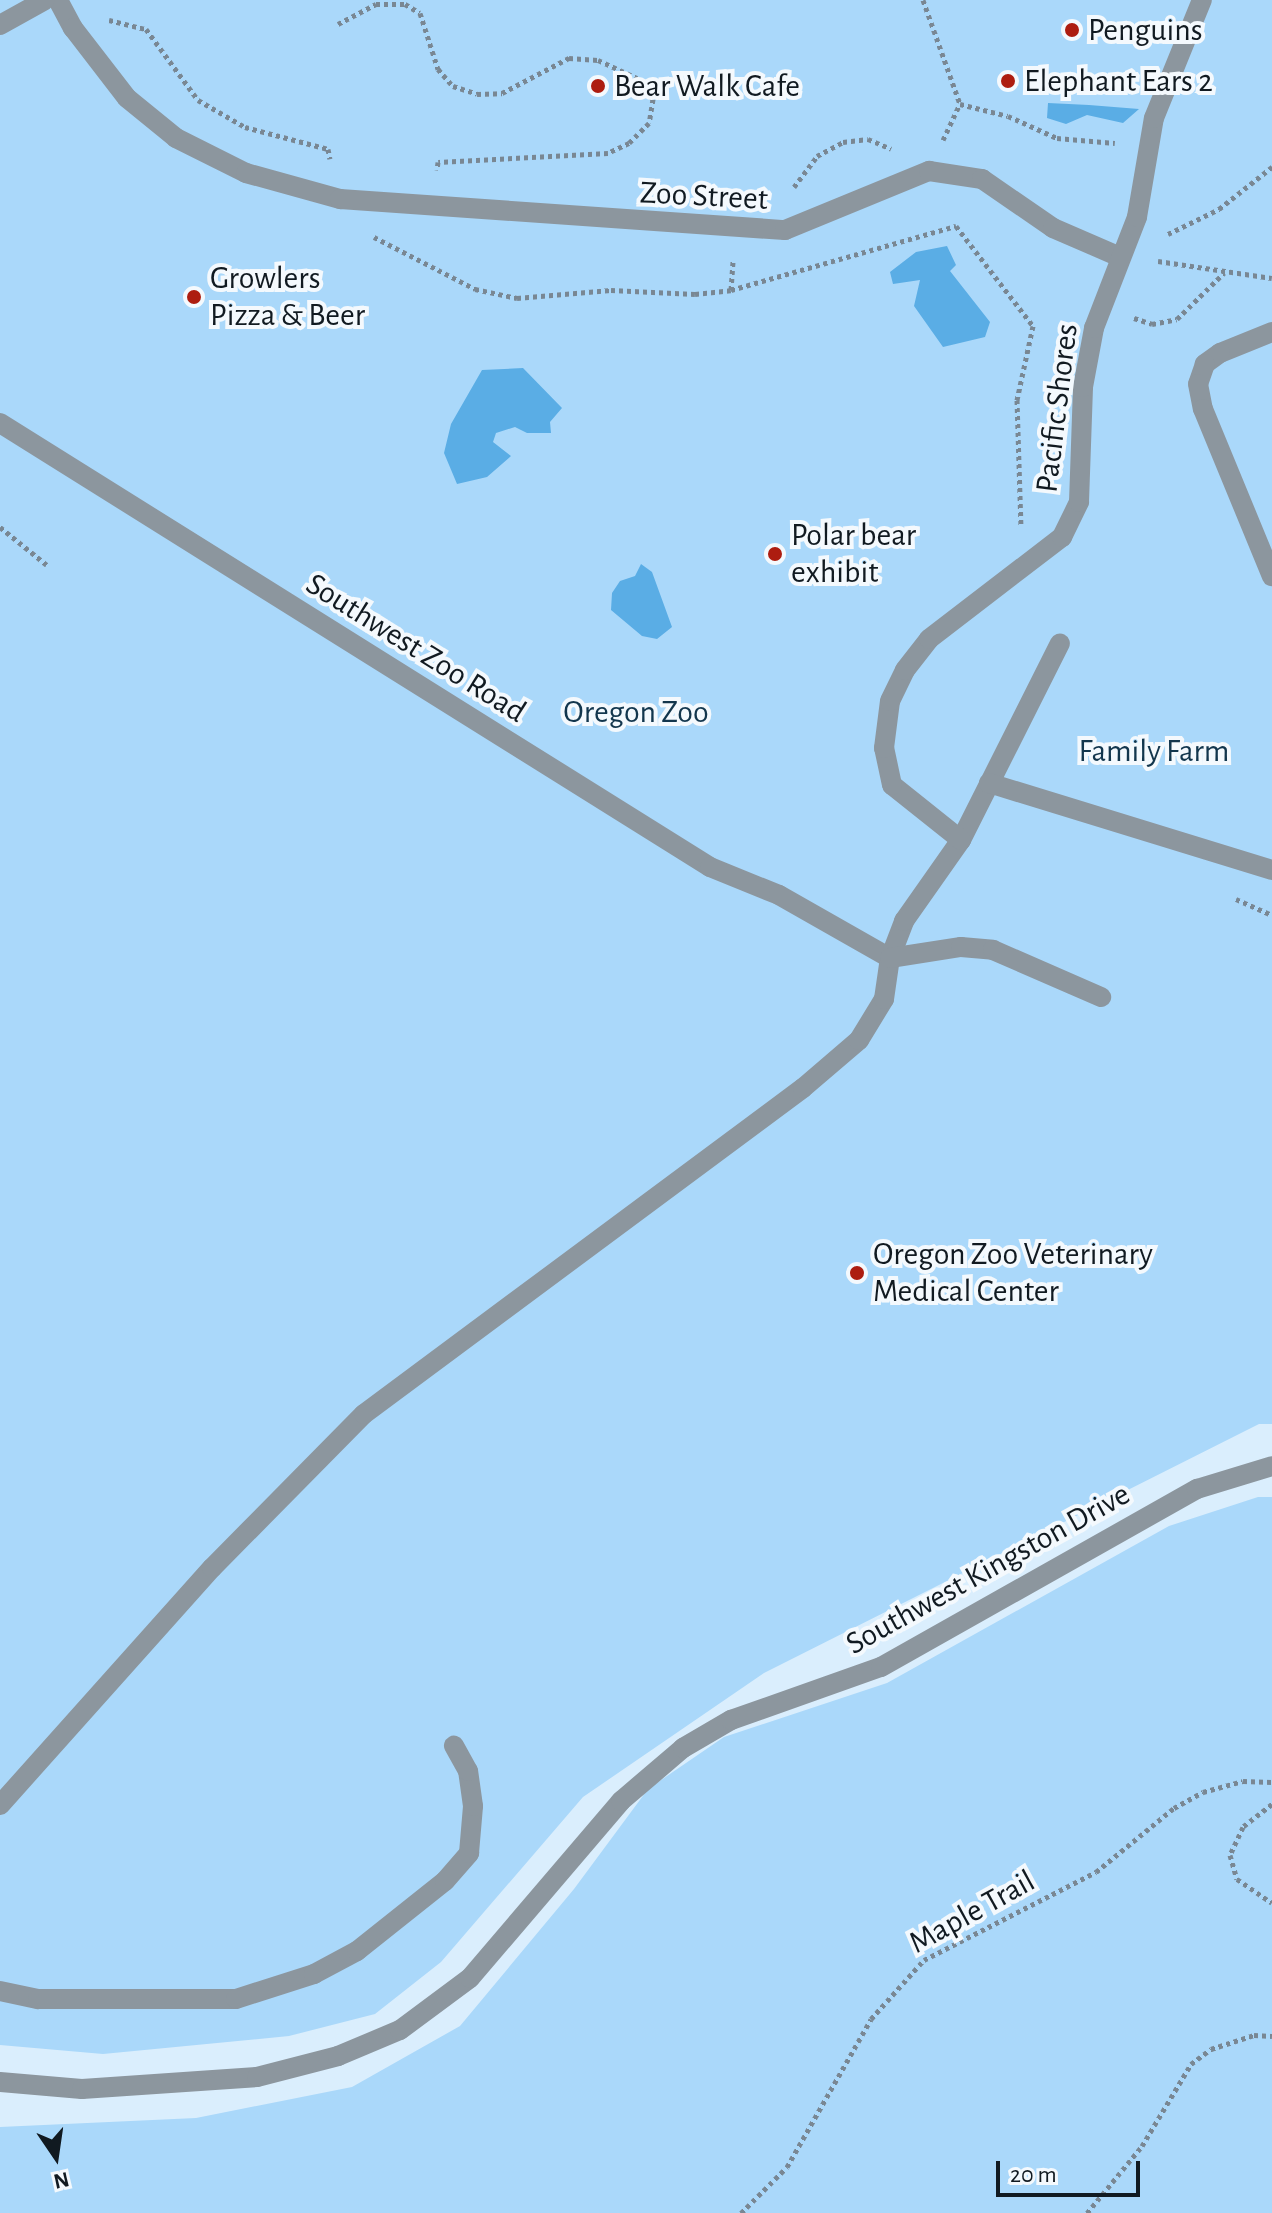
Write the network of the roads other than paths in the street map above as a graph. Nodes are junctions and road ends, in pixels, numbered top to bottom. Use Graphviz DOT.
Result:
graph roads {
  1 [pos="45,0"];
  2 [pos="58,0"];
  3 [pos="1202,0"];
  4 [pos="0,25"];
  5 [pos="1120,257"];
  6 [pos="1272,332"];
  7 [pos="0,423"];
  8 [pos="1272,576"];
  9 [pos="1060,643"];
  10 [pos="989,783"];
  11 [pos="961,840"];
  12 [pos="1272,870"];
  13 [pos="890,958"];
  14 [pos="1101,997"];
  15 [pos="1272,1466"];
  16 [pos="454,1746"];
  17 [pos="0,1805"];
  18 [pos="0,1991"];
  19 [pos="0,2082"];
  1 -- 4 [label="street"];
  2 -- 5 [label="street, Zoo Street"];
  3 -- 5 [label="street"];
  5 -- 11 [label="street, Pacific Shores"];
  6 -- 8 [label="street"];
  7 -- 13 [label="street, Southwest Zoo Road"];
  9 -- 10 [label="street"];
  10 -- 11 [label="street"];
  10 -- 12 [label="street"];
  11 -- 13 [label="street"];
  13 -- 14 [label="street"];
  13 -- 17 [label="street"];
  15 -- 19 [label="street, Southwest Kingston Drive"];
  16 -- 18 [label="street"];
}
